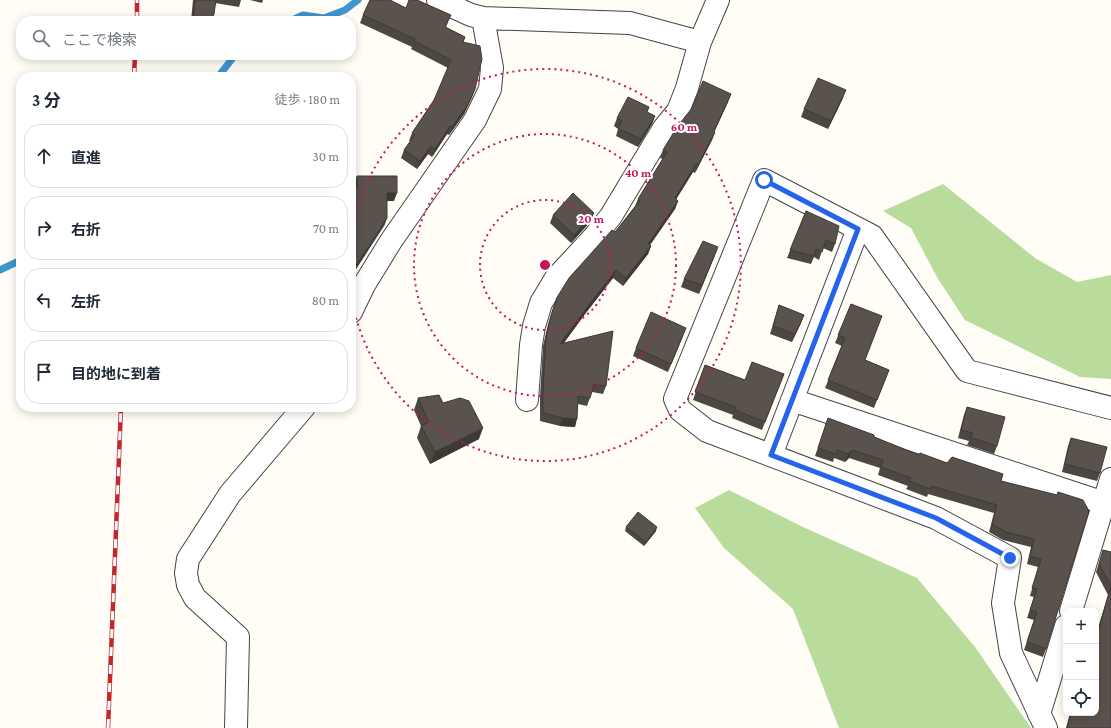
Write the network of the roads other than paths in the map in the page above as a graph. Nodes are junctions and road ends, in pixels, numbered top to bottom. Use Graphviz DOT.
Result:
graph roads {
  1 [pos="438,0"];
  2 [pos="718,0"];
  3 [pos="483,18"];
  4 [pos="700,42"];
  5 [pos="858,229"];
  6 [pos="356,302"];
  7 [pos="527,400"];
  8 [pos="792,400"];
  9 [pos="1111,408"];
  10 [pos="300,412"];
  11 [pos="771,455"];
  12 [pos="1111,480"];
  13 [pos="1104,503"];
  14 [pos="1072,608"];
  15 [pos="1063,638"];
  16 [pos="1043,721"];
  17 [pos="236,728"];
  1 -- 3 [label="street"];
  2 -- 4 [label="street"];
  3 -- 4 [label="street"];
  3 -- 6 [label="street"];
  4 -- 7 [label="street"];
  5 -- 8 [label="street"];
  5 -- 9 [label="street"];
  5 -- 11 [label="street"];
  8 -- 11 [label="street"];
  8 -- 13 [label="street"];
  10 -- 17 [label="street"];
  11 -- 16 [label="street"];
  12 -- 13 [label="street"];
  13 -- 14 [label="street"];
  15 -- 16 [label="street"];
}
